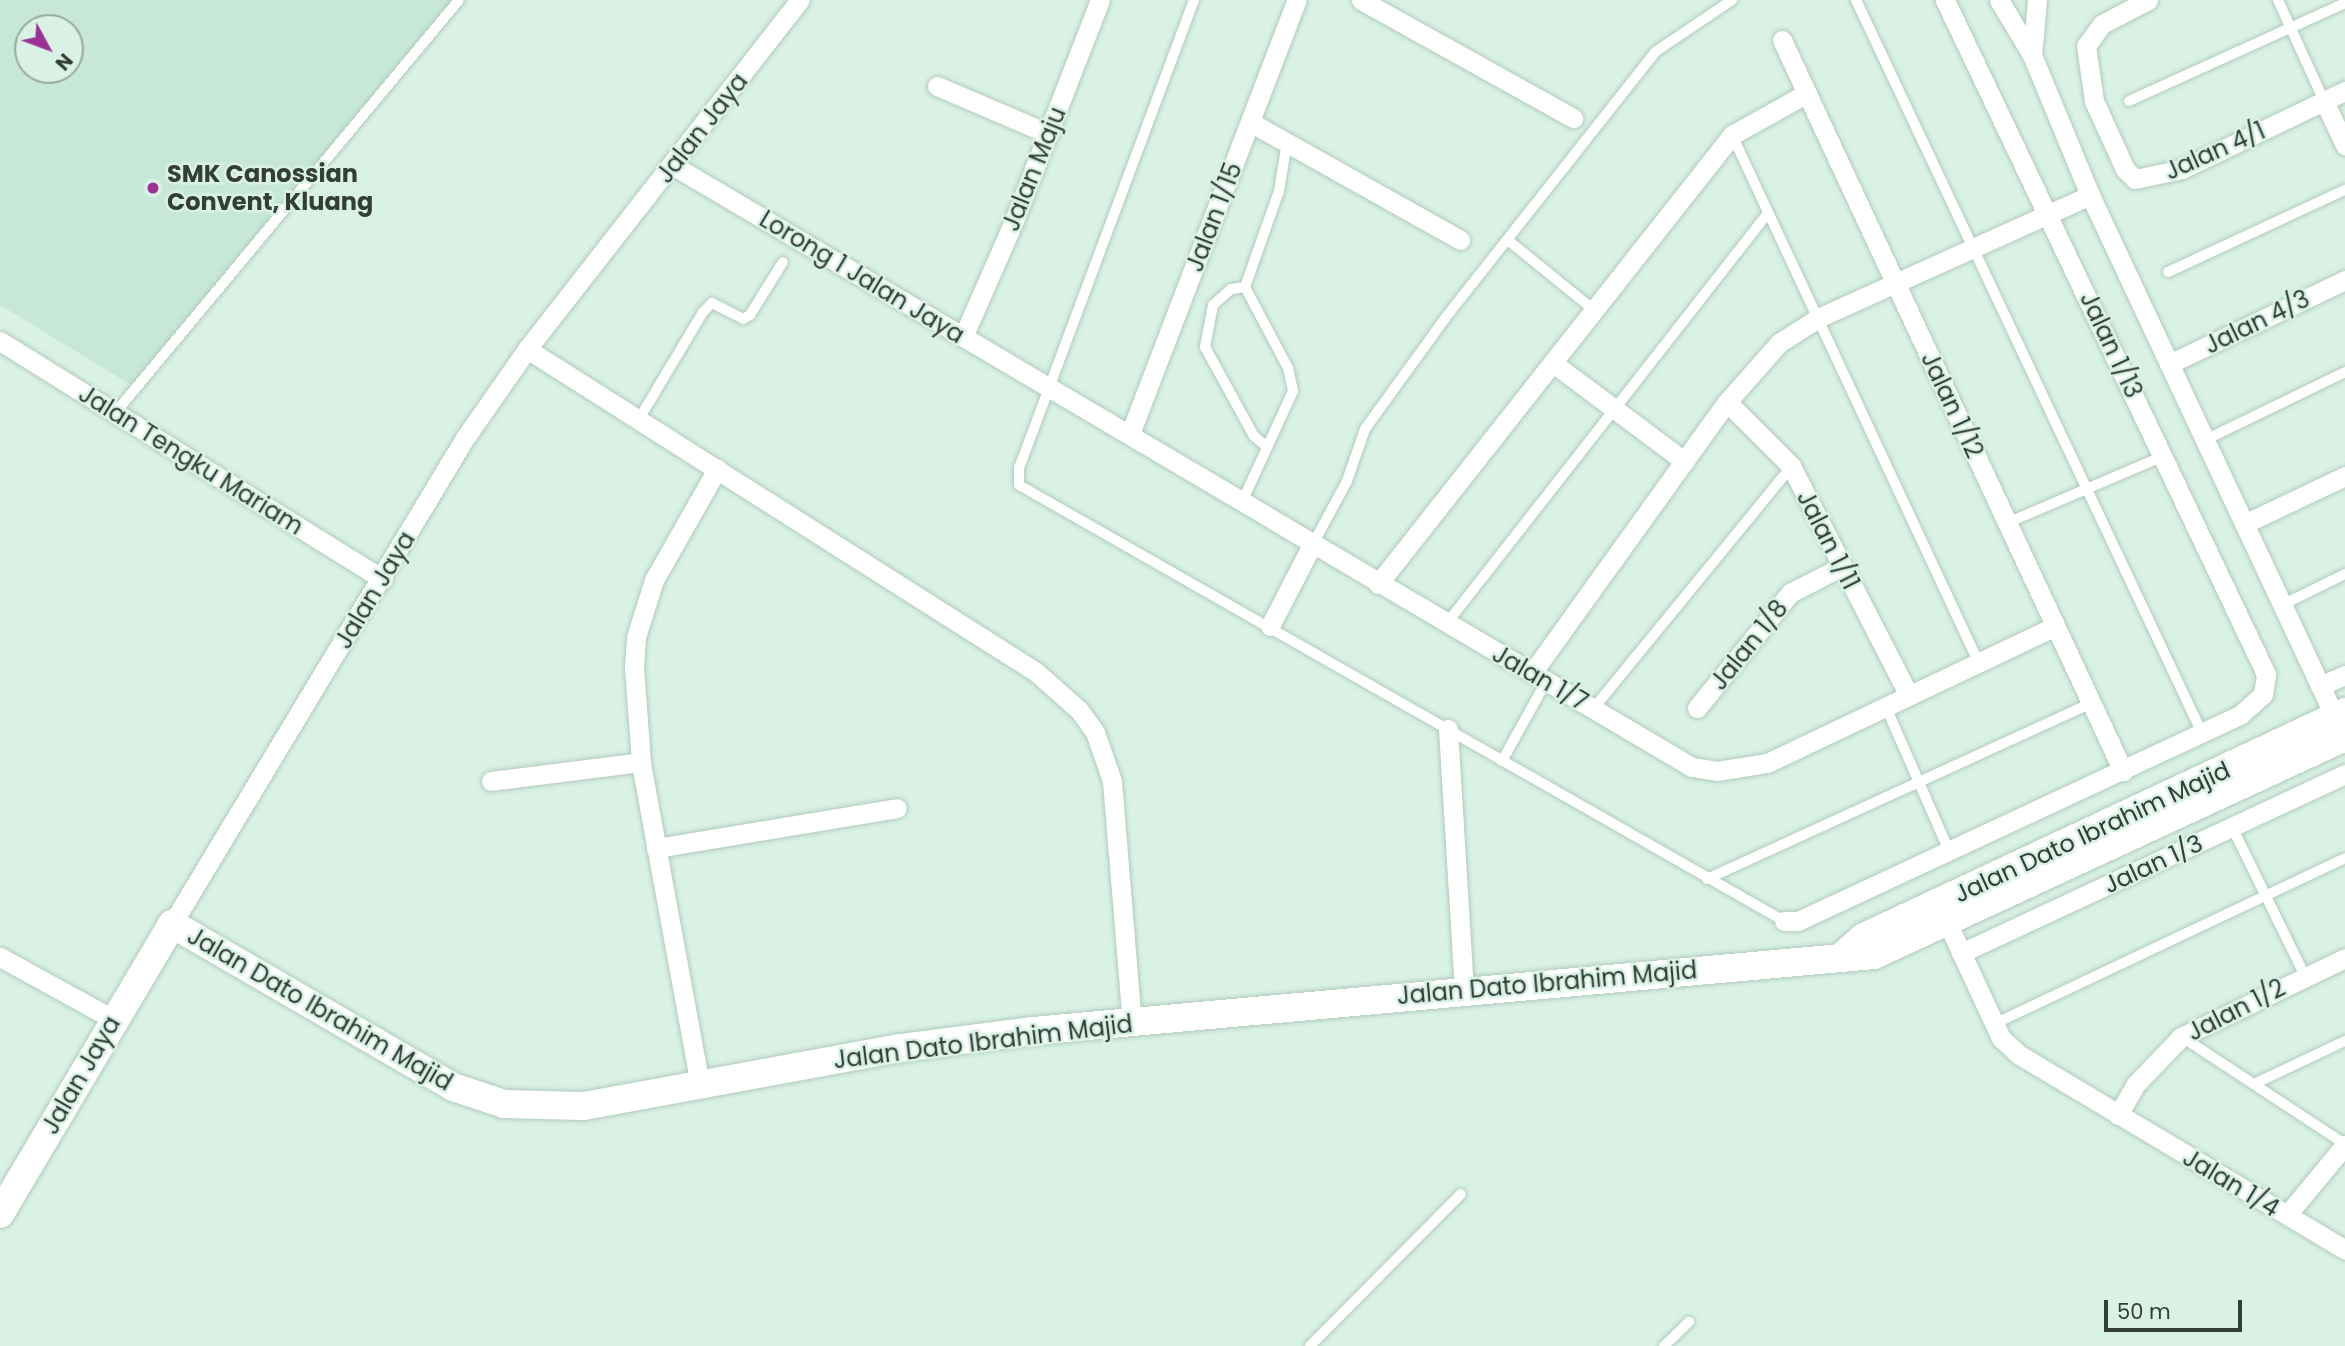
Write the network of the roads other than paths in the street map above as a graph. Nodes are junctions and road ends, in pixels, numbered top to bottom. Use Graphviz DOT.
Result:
graph roads {
  1 [pos="459,0"];
  2 [pos="800,0"];
  3 [pos="1100,0"];
  4 [pos="1194,0"];
  5 [pos="1297,0"];
  6 [pos="1361,0"];
  7 [pos="1732,0"];
  8 [pos="1856,0"];
  9 [pos="1944,0"];
  10 [pos="1999,0"];
  11 [pos="2037,0"];
  12 [pos="2148,0"];
  13 [pos="2278,0"];
  14 [pos="2345,3"];
  15 [pos="2290,28"];
  16 [pos="1782,40"];
  17 [pos="2032,55"];
  18 [pos="937,86"];
  19 [pos="2345,91"];
  20 [pos="1807,93"];
  21 [pos="2129,101"];
  22 [pos="2324,101"];
  23 [pos="1573,118"];
  24 [pos="1250,122"];
  25 [pos="1049,134"];
  26 [pos="1732,135"];
  27 [pos="1287,142"];
  28 [pos="2345,145"];
  29 [pos="674,166"];
  30 [pos="2345,190"];
  31 [pos="2090,195"];
  32 [pos="1769,212"];
  33 [pos="2049,214"];
  34 [pos="1460,240"];
  35 [pos="1509,242"];
  36 [pos="1973,248"];
  37 [pos="783,262"];
  38 [pos="2168,272"];
  39 [pos="2345,280"];
  40 [pos="1895,282"];
  41 [pos="1245,287"];
  42 [pos="1594,310"];
  43 [pos="1818,318"];
  44 [pos="963,337"];
  45 [pos="0,341"];
  46 [pos="527,349"];
  47 [pos="1553,363"];
  48 [pos="2169,364"];
  49 [pos="2345,372"];
  50 [pos="1048,390"];
  51 [pos="1727,402"];
  52 [pos="1615,406"];
  53 [pos="115,413"];
  54 [pos="639,419"];
  55 [pos="1130,434"];
  56 [pos="2205,440"];
  57 [pos="1267,447"];
  58 [pos="2163,456"];
  59 [pos="1684,461"];
  60 [pos="1791,467"];
  61 [pos="717,469"];
  62 [pos="2345,476"];
  63 [pos="2087,489"];
  64 [pos="1242,502"];
  65 [pos="2007,523"];
  66 [pos="2244,524"];
  67 [pos="1312,545"];
  68 [pos="1842,567"];
  69 [pos="2345,574"];
  70 [pos="383,579"];
  71 [pos="1378,584"];
  72 [pos="2282,605"];
  73 [pos="1447,623"];
  74 [pos="1270,626"];
  75 [pos="2055,626"];
  76 [pos="1978,661"];
  77 [pos="2345,675"];
  78 [pos="1539,677"];
  79 [pos="2320,686"];
  80 [pos="1908,694"];
  81 [pos="2091,703"];
  82 [pos="1885,704"];
  83 [pos="1697,708"];
  84 [pos="1593,709"];
  85 [pos="2342,726"];
  86 [pos="1448,729"];
  87 [pos="2202,733"];
  88 [pos="1502,761"];
  89 [pos="641,762"];
  90 [pos="2123,771"];
  91 [pos="2345,774"];
  92 [pos="491,781"];
  93 [pos="1919,782"];
  94 [pos="897,808"];
  95 [pos="2232,827"];
  96 [pos="656,848"];
  97 [pos="1949,851"];
  98 [pos="2345,858"];
  99 [pos="1707,879"];
  100 [pos="2266,895"];
  101 [pos="1784,921"];
  102 [pos="172,924"];
  103 [pos="1948,924"];
  104 [pos="1961,953"];
  105 [pos="1842,956"];
  106 [pos="0,957"];
  107 [pos="2345,958"];
  108 [pos="2305,976"];
  109 [pos="1464,990"];
  110 [pos="113,1019"];
  111 [pos="1132,1023"];
  112 [pos="1994,1024"];
  113 [pos="2181,1037"];
  114 [pos="2345,1041"];
  115 [pos="2253,1084"];
  116 [pos="700,1085"];
  117 [pos="2118,1115"];
  118 [pos="2345,1144"];
  119 [pos="1461,1194"];
  120 [pos="0,1214"];
  121 [pos="2287,1215"];
  122 [pos="2345,1250"];
  123 [pos="1689,1322"];
  124 [pos="1310,1346"];
  125 [pos="1664,1346"];
  1 -- 53 [label="lane"];
  2 -- 29 [label="street, Jalan Jaya"];
  3 -- 25 [label="street, Jalan Maju"];
  4 -- 50 [label="lane"];
  5 -- 24 [label="street, Jalan 1/15"];
  6 -- 23 [label="street"];
  7 -- 35 [label="lane"];
  8 -- 36 [label="lane"];
  9 -- 33 [label="street, Jalan 1/13"];
  10 -- 17 [label="street"];
  11 -- 17 [label="street"];
  12 -- 22 [label="street, Jalan 4/1"];
  13 -- 15 [label="lane"];
  14 -- 15 [label="lane"];
  15 -- 21 [label="lane"];
  15 -- 22 [label="lane"];
  16 -- 20 [label="street, Jalan 1/12"];
  17 -- 31 [label="street"];
  18 -- 25 [label="street"];
  19 -- 22 [label="street, Jalan 4/1"];
  20 -- 26 [label="street"];
  20 -- 40 [label="street, Jalan 1/12"];
  22 -- 28 [label="street"];
  24 -- 27 [label="street"];
  24 -- 55 [label="street, Jalan 1/15"];
  25 -- 44 [label="street, Jalan Maju"];
  26 -- 32 [label="lane"];
  26 -- 42 [label="street"];
  27 -- 34 [label="street"];
  27 -- 41 [label="lane"];
  29 -- 44 [label="street, Lorong 1 Jalan Jaya"];
  29 -- 46 [label="street, Jalan Jaya"];
  30 -- 38 [label="lane"];
  31 -- 33 [label="street"];
  31 -- 48 [label="street"];
  32 -- 43 [label="lane"];
  32 -- 52 [label="lane"];
  33 -- 36 [label="street"];
  33 -- 58 [label="street, Jalan 1/13"];
  35 -- 42 [label="lane"];
  35 -- 67 [label="lane"];
  36 -- 40 [label="street"];
  36 -- 63 [label="lane"];
  37 -- 54 [label="lane"];
  39 -- 48 [label="street, Jalan 4/3"];
  40 -- 43 [label="street"];
  40 -- 65 [label="street, Jalan 1/12"];
  41 -- 57 [label="lane"];
  41 -- 57 [label="lane"];
  42 -- 47 [label="street"];
  43 -- 51 [label="street"];
  43 -- 76 [label="lane"];
  44 -- 50 [label="street, Lorong 1 Jalan Jaya"];
  45 -- 53 [label="street, Jalan Tengku Mariam"];
  46 -- 54 [label="street"];
  46 -- 70 [label="street, Jalan Jaya"];
  47 -- 52 [label="street"];
  47 -- 71 [label="street"];
  48 -- 56 [label="street"];
  49 -- 56 [label="lane"];
  50 -- 55 [label="street, Jalan 1/7"];
  50 -- 74 [label="lane"];
  51 -- 59 [label="street"];
  51 -- 60 [label="street, Jalan 1/11"];
  52 -- 59 [label="street"];
  52 -- 73 [label="lane"];
  53 -- 70 [label="street, Jalan Tengku Mariam"];
  54 -- 61 [label="street"];
  55 -- 64 [label="street, Jalan 1/7"];
  56 -- 66 [label="street"];
  57 -- 64 [label="lane"];
  58 -- 63 [label="lane"];
  58 -- 87 [label="street, Jalan 1/13"];
  59 -- 78 [label="street"];
  60 -- 68 [label="street, Jalan 1/11"];
  60 -- 84 [label="lane"];
  61 -- 89 [label="street"];
  61 -- 111 [label="street"];
  62 -- 66 [label="street"];
  63 -- 65 [label="lane"];
  63 -- 87 [label="lane"];
  64 -- 67 [label="street, Jalan 1/7"];
  65 -- 75 [label="street, Jalan 1/12"];
  66 -- 72 [label="street"];
  67 -- 71 [label="street, Jalan 1/7"];
  67 -- 74 [label="street"];
  68 -- 80 [label="street, Jalan 1/11"];
  68 -- 83 [label="street, Jalan 1/8"];
  69 -- 72 [label="lane"];
  70 -- 102 [label="street, Jalan Jaya"];
  71 -- 73 [label="street, Jalan 1/7"];
  72 -- 79 [label="street"];
  73 -- 78 [label="street, Jalan 1/7"];
  74 -- 86 [label="lane"];
  75 -- 76 [label="street, Jalan 1/7"];
  75 -- 81 [label="street, Jalan 1/12"];
  76 -- 80 [label="street, Jalan 1/7"];
  77 -- 79 [label="street"];
  78 -- 84 [label="street, Jalan 1/7"];
  78 -- 88 [label="lane"];
  79 -- 85 [label="street"];
  80 -- 82 [label="street, Jalan 1/7"];
  81 -- 90 [label="street, Jalan 1/12"];
  81 -- 93 [label="lane"];
  82 -- 84 [label="street, Jalan 1/7"];
  82 -- 93 [label="lane"];
  85 -- 103 [label="street, Jalan Dato Ibrahim Majid"];
  85 -- 105 [label="street, Jalan Dato Ibrahim Majid"];
  86 -- 88 [label="lane"];
  86 -- 109 [label="street"];
  87 -- 90 [label="street"];
  88 -- 99 [label="lane"];
  89 -- 92 [label="street"];
  89 -- 96 [label="street"];
  90 -- 97 [label="street"];
  91 -- 95 [label="street, Jalan 1/3"];
  93 -- 97 [label="lane"];
  93 -- 99 [label="lane"];
  94 -- 96 [label="street"];
  95 -- 100 [label="lane"];
  95 -- 104 [label="street, Jalan 1/3"];
  96 -- 116 [label="street"];
  97 -- 101 [label="street"];
  98 -- 100 [label="lane"];
  99 -- 101 [label="lane"];
  100 -- 108 [label="lane"];
  100 -- 112 [label="lane"];
  102 -- 110 [label="street, Jalan Jaya"];
  102 -- 116 [label="street, Jalan Dato Ibrahim Majid"];
  103 -- 104 [label="street, Jalan 1/4"];
  103 -- 105 [label="street, Jalan Dato Ibrahim Majid"];
  104 -- 112 [label="street, Jalan 1/4"];
  105 -- 109 [label="street, Jalan Dato Ibrahim Majid"];
  106 -- 110 [label="street"];
  107 -- 108 [label="street, Jalan 1/2"];
  108 -- 113 [label="street, Jalan 1/2"];
  109 -- 111 [label="street, Jalan Dato Ibrahim Majid"];
  110 -- 120 [label="street, Jalan Jaya"];
  111 -- 116 [label="street, Jalan Dato Ibrahim Majid"];
  112 -- 117 [label="street, Jalan 1/4"];
  113 -- 115 [label="lane"];
  113 -- 117 [label="street, Jalan 1/2"];
  114 -- 115 [label="lane"];
  115 -- 118 [label="lane"];
  117 -- 121 [label="street, Jalan 1/4"];
  118 -- 121 [label="street"];
  119 -- 124 [label="lane"];
  121 -- 122 [label="street, Jalan 1/4"];
  123 -- 125 [label="lane"];
}
